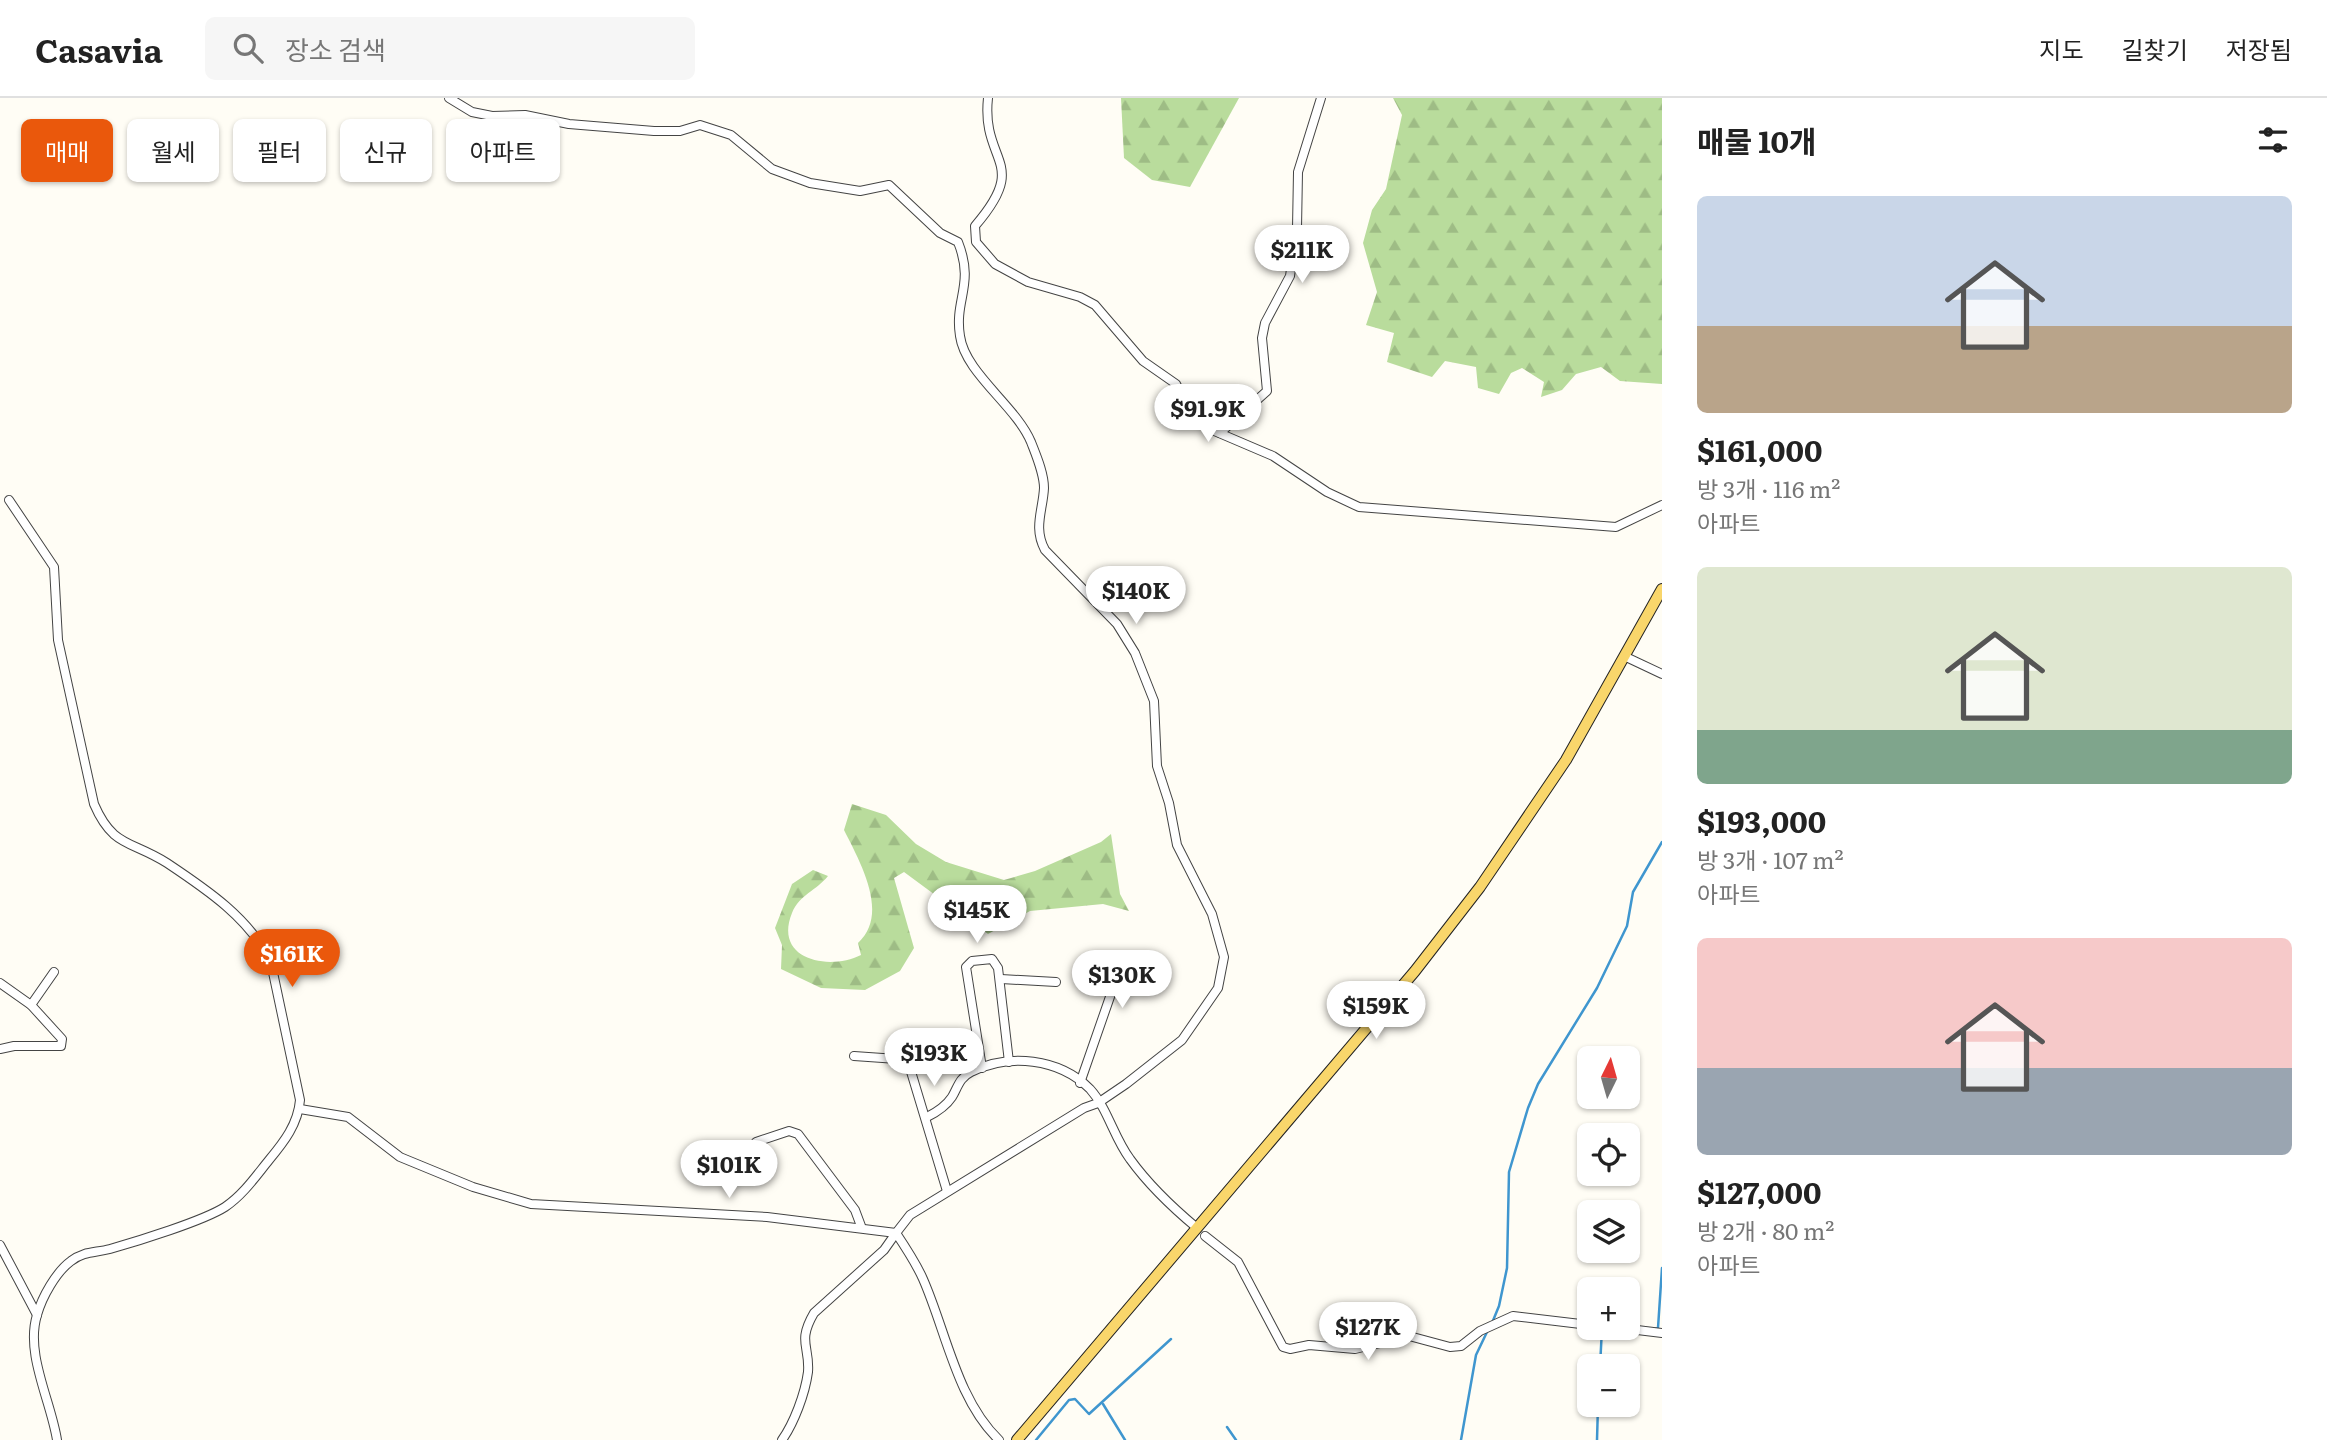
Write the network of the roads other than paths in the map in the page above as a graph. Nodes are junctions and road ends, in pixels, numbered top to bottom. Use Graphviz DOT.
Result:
graph roads {
  1 [pos="449,98"];
  2 [pos="988,98"];
  3 [pos="1321,98"];
  4 [pos="1220,433"];
  5 [pos="9,500"];
  6 [pos="1662,505"];
  7 [pos="1662,589"];
  8 [pos="1626,657"];
  9 [pos="1662,674"];
  10 [pos="1115,959"];
  11 [pos="54,972"];
  12 [pos="1001,979"];
  13 [pos="1056,982"];
  14 [pos="0,983"];
  15 [pos="31,1005"];
  16 [pos="0,1049"];
  17 [pos="854,1056"];
  18 [pos="1009,1062"];
  19 [pos="982,1068"];
  20 [pos="1080,1083"];
  21 [pos="1098,1103"];
  22 [pos="300,1109"];
  23 [pos="928,1117"];
  24 [pos="756,1142"];
  25 [pos="947,1191"];
  26 [pos="861,1227"];
  27 [pos="1201,1232"];
  28 [pos="896,1233"];
  29 [pos="0,1245"];
  30 [pos="37,1315"];
  31 [pos="1577,1323"];
  32 [pos="1640,1331"];
  33 [pos="1662,1334"];
  34 [pos="57,1440"];
  35 [pos="782,1440"];
  36 [pos="999,1440"];
  37 [pos="1017,1440"];
  1 -- 21 [label="street"];
  2 -- 4 [label="street"];
  3 -- 4 [label="street"];
  4 -- 6 [label="street"];
  5 -- 22 [label="street"];
  7 -- 8 [label="main road"];
  8 -- 9 [label="street"];
  8 -- 27 [label="main road"];
  10 -- 20 [label="street"];
  11 -- 15 [label="street"];
  12 -- 13 [label="street"];
  12 -- 18 [label="street"];
  12 -- 19 [label="street"];
  14 -- 15 [label="street"];
  15 -- 16 [label="street"];
  17 -- 23 [label="street"];
  18 -- 19 [label="street"];
  18 -- 20 [label="street"];
  19 -- 23 [label="street"];
  20 -- 21 [label="street"];
  21 -- 25 [label="street"];
  21 -- 27 [label="street"];
  22 -- 26 [label="street"];
  22 -- 30 [label="street"];
  23 -- 25 [label="street"];
  24 -- 26 [label="street"];
  25 -- 28 [label="street"];
  26 -- 28 [label="street"];
  27 -- 31 [label="street"];
  27 -- 37 [label="main road"];
  28 -- 35 [label="street"];
  28 -- 36 [label="street"];
  29 -- 30 [label="street"];
  30 -- 34 [label="street"];
  32 -- 33 [label="street"];
}
